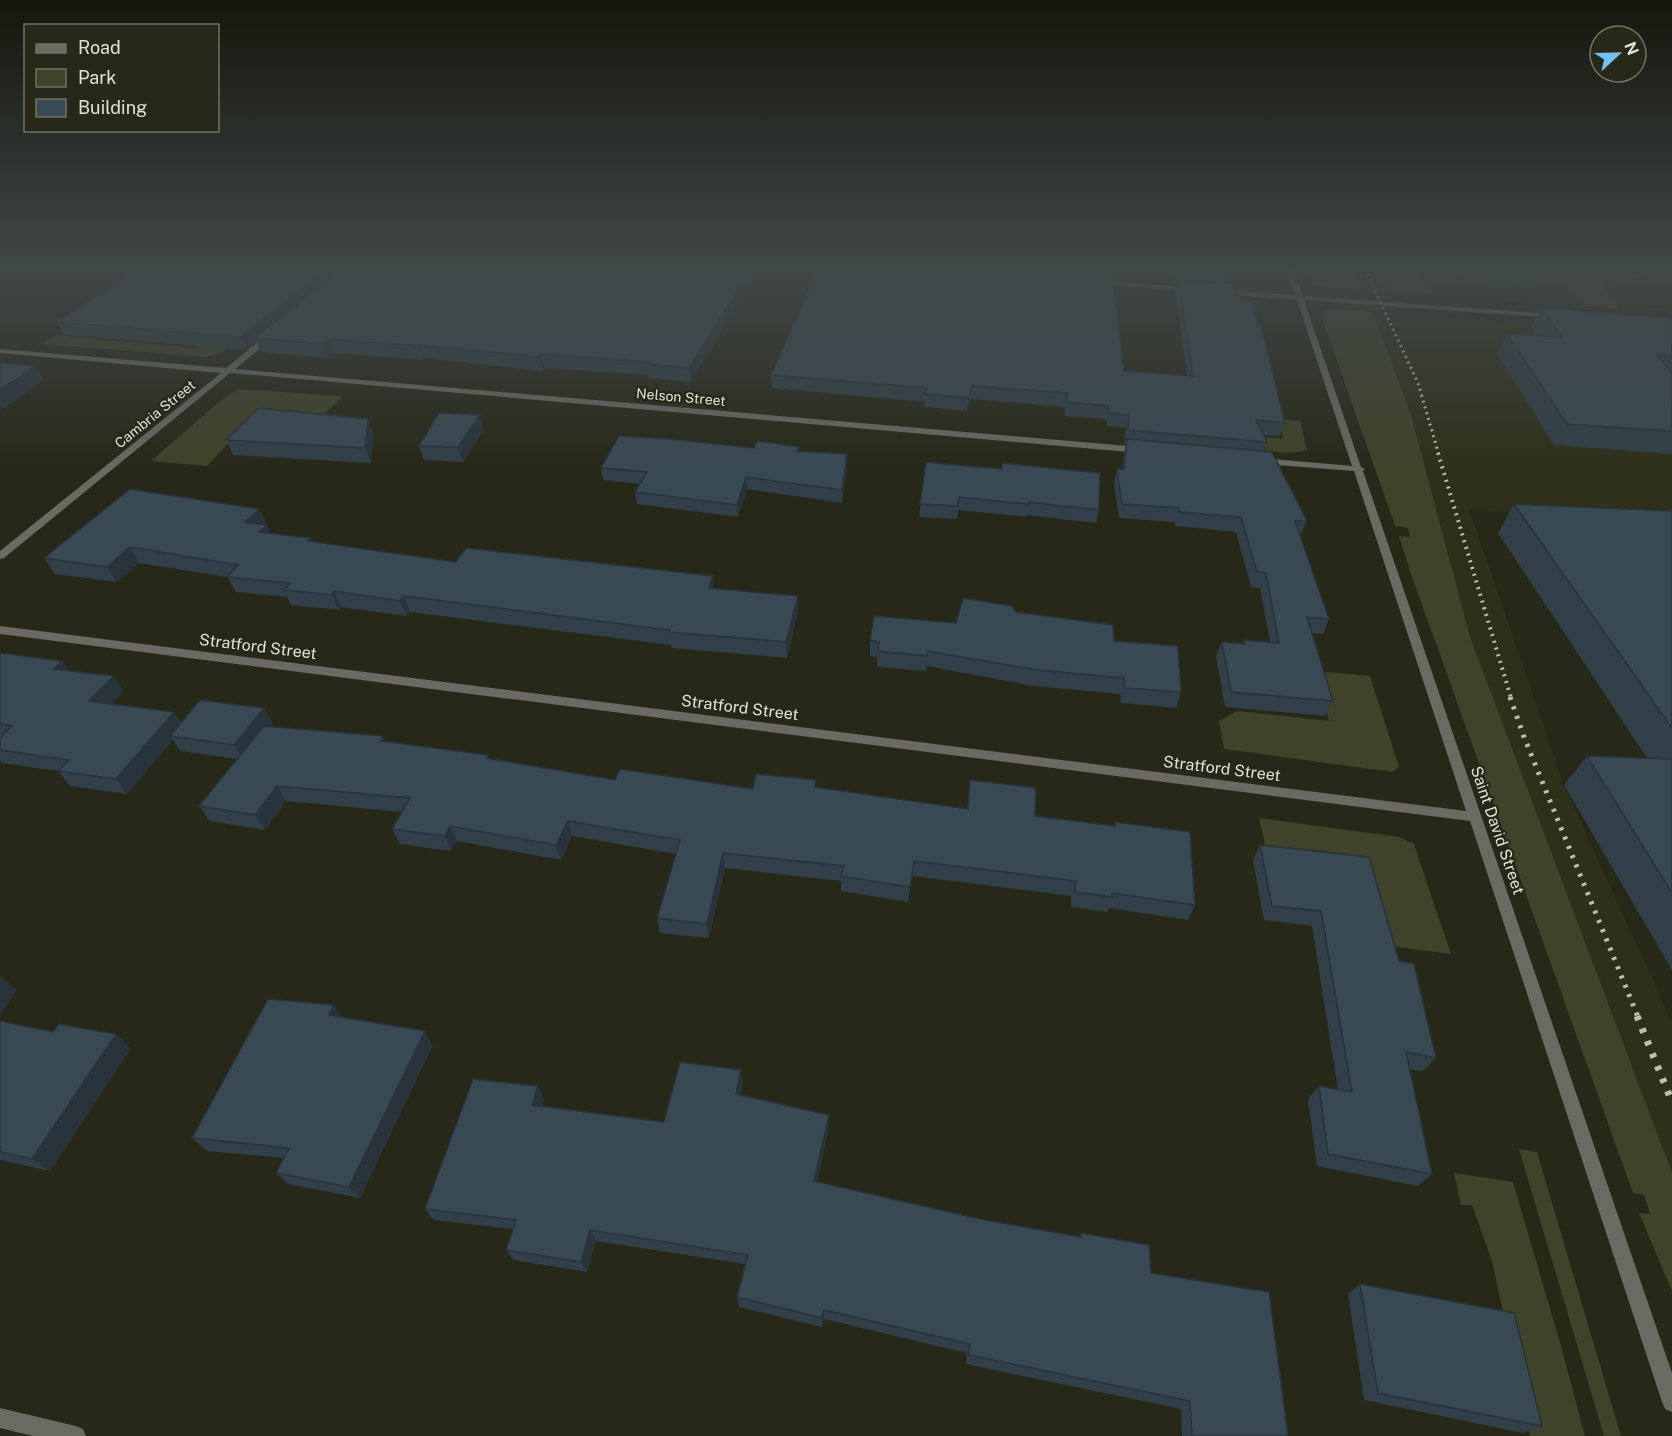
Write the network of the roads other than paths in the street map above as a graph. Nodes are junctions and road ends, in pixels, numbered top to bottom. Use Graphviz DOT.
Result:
graph roads {
  1 [pos="271,336"];
  2 [pos="1315,336"];
  3 [pos="0,351"];
  4 [pos="230,371"];
  5 [pos="1146,451"];
  6 [pos="1248,460"];
  7 [pos="1360,469"];
  8 [pos="0,556"];
  9 [pos="0,630"];
  10 [pos="1476,817"];
  11 [pos="1672,1402"];
  12 [pos="0,1418"];
  13 [pos="76,1436"];
  1 -- 4 [label="street, Cambria Street"];
  2 -- 7 [label="street, Saint David Street"];
  3 -- 4 [label="street, Nelson Street"];
  4 -- 5 [label="street, Nelson Street"];
  4 -- 8 [label="street, Cambria Street"];
  6 -- 7 [label="street"];
  7 -- 10 [label="street, Saint David Street"];
  9 -- 10 [label="street, Stratford Street"];
  10 -- 11 [label="street, Saint David Street"];
  12 -- 13 [label="street"];
}
